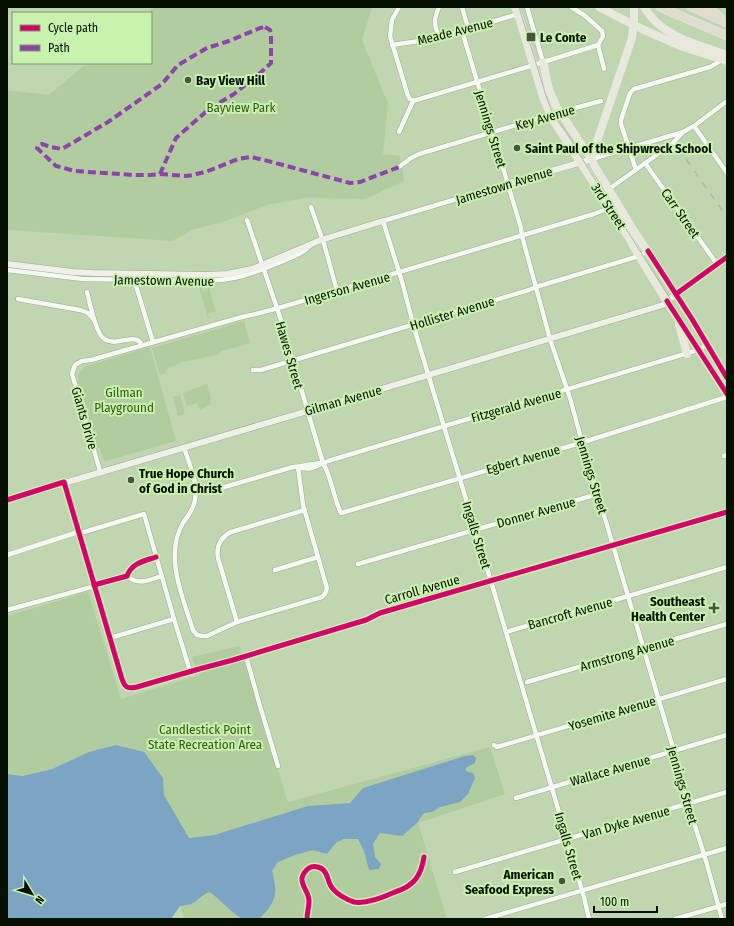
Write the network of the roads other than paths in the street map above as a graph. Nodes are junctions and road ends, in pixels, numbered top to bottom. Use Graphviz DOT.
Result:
graph roads {
  1 [pos="399,7"];
  2 [pos="438,7"];
  3 [pos="462,7"];
  4 [pos="527,7"];
  5 [pos="571,7"];
  6 [pos="599,7"];
  7 [pos="634,7"];
  8 [pos="644,7"];
  9 [pos="660,7"];
  10 [pos="691,7"];
  11 [pos="707,7"];
  12 [pos="517,10"];
  13 [pos="725,22"];
  14 [pos="468,28"];
  15 [pos="462,31"];
  16 [pos="727,36"];
  17 [pos="439,38"];
  18 [pos="392,45"];
  19 [pos="598,45"];
  20 [pos="725,59"];
  21 [pos="543,62"];
  22 [pos="534,65"];
  23 [pos="604,69"];
  24 [pos="477,82"];
  25 [pos="413,100"];
  26 [pos="601,101"];
  27 [pos="726,103"];
  28 [pos="560,112"];
  29 [pos="550,115"];
  30 [pos="694,126"];
  31 [pos="399,132"];
  32 [pos="492,132"];
  33 [pos="683,132"];
  34 [pos="628,148"];
  35 [pos="592,159"];
  36 [pos="579,162"];
  37 [pos="646,163"];
  38 [pos="399,167"];
  39 [pos="636,170"];
  40 [pos="727,173"];
  41 [pos="507,184"];
  42 [pos="609,189"];
  43 [pos="618,203"];
  44 [pos="311,207"];
  45 [pos="609,208"];
  46 [pos="248,220"];
  47 [pos="383,221"];
  48 [pos="522,236"];
  49 [pos="322,240"];
  50 [pos="648,251"];
  51 [pos="638,256"];
  52 [pos="727,257"];
  53 [pos="717,264"];
  54 [pos="7,266"];
  55 [pos="263,267"];
  56 [pos="399,272"];
  57 [pos="134,277"];
  58 [pos="536,287"];
  59 [pos="337,291"];
  60 [pos="87,292"];
  61 [pos="676,294"];
  62 [pos="18,299"];
  63 [pos="667,302"];
  64 [pos="277,308"];
  65 [pos="676,316"];
  66 [pos="96,323"];
  67 [pos="413,325"];
  68 [pos="550,339"];
  69 [pos="153,342"];
  70 [pos="142,345"];
  71 [pos="707,345"];
  72 [pos="698,350"];
  73 [pos="687,354"];
  74 [pos="292,361"];
  75 [pos="75,365"];
  76 [pos="253,370"];
  77 [pos="428,375"];
  78 [pos="727,378"];
  79 [pos="567,390"];
  80 [pos="727,394"];
  81 [pos="727,397"];
  82 [pos="307,411"];
  83 [pos="444,426"];
  84 [pos="582,442"];
  85 [pos="184,447"];
  86 [pos="323,463"];
  87 [pos="298,467"];
  88 [pos="100,471"];
  89 [pos="459,478"];
  90 [pos="64,482"];
  91 [pos="196,490"];
  92 [pos="598,494"];
  93 [pos="7,500"];
  94 [pos="305,510"];
  95 [pos="727,512"];
  96 [pos="341,513"];
  97 [pos="474,529"];
  98 [pos="78,532"];
  99 [pos="613,545"];
  100 [pos="7,554"];
  101 [pos="156,557"];
  102 [pos="318,557"];
  103 [pos="358,564"];
  104 [pos="727,567"];
  105 [pos="275,570"];
  106 [pos="127,576"];
  107 [pos="162,576"];
  108 [pos="490,581"];
  109 [pos="94,585"];
  110 [pos="628,596"];
  111 [pos="7,610"];
  112 [pos="174,619"];
  113 [pos="237,622"];
  114 [pos="727,624"];
  115 [pos="506,632"];
  116 [pos="110,638"];
  117 [pos="643,648"];
  118 [pos="246,656"];
  119 [pos="190,671"];
  120 [pos="727,679"];
  121 [pos="527,682"];
  122 [pos="658,700"];
  123 [pos="727,735"];
  124 [pos="536,736"];
  125 [pos="495,746"];
  126 [pos="674,751"];
  127 [pos="278,766"];
  128 [pos="552,787"];
  129 [pos="727,792"];
  130 [pos="516,798"];
  131 [pos="688,803"];
  132 [pos="567,839"];
  133 [pos="727,848"];
  134 [pos="704,854"];
  135 [pos="455,872"];
  136 [pos="582,891"];
  137 [pos="727,904"];
  138 [pos="718,906"];
  139 [pos="485,919"];
  140 [pos="590,919"];
  141 [pos="676,919"];
  142 [pos="722,919"];
  1 -- 18 [label="street"];
  2 -- 17 [label="street"];
  3 -- 14 [label="street"];
  4 -- 21 [label="street"];
  5 -- 19 [label="street"];
  6 -- 20 [label="main road, bridge"];
  7 -- 35 [label="main road"];
  8 -- 20 [label="main road"];
  9 -- 16 [label="highway"];
  10 -- 13 [label="highway"];
  11 -- 13 [label="highway"];
  12 -- 14 [label="street, Meade Avenue"];
  12 -- 22 [label="main road, 3rd Street"];
  14 -- 15 [label="street, Meade Avenue"];
  15 -- 17 [label="street, Meade Avenue"];
  15 -- 24 [label="street, Jennings Street"];
  17 -- 18 [label="street, Meade Avenue"];
  18 -- 25 [label="street"];
  19 -- 21 [label="street"];
  19 -- 23 [label="street"];
  20 -- 34 [label="street"];
  21 -- 22 [label="street"];
  21 -- 28 [label="main road, 3rd Street"];
  22 -- 24 [label="street"];
  22 -- 29 [label="main road, 3rd Street"];
  24 -- 25 [label="street"];
  24 -- 32 [label="street, Jennings Street"];
  25 -- 31 [label="street"];
  26 -- 28 [label="street, Key Avenue"];
  27 -- 30 [label="street, Jamestown Avenue"];
  28 -- 29 [label="street, Key Avenue"];
  28 -- 35 [label="main road, 3rd Street"];
  29 -- 32 [label="street, Key Avenue"];
  29 -- 36 [label="main road, 3rd Street"];
  30 -- 33 [label="street, Jamestown Avenue"];
  30 -- 40 [label="street"];
  32 -- 38 [label="street, Key Avenue"];
  32 -- 41 [label="street, Jennings Street"];
  33 -- 34 [label="street, Jamestown Avenue"];
  33 -- 37 [label="street"];
  34 -- 35 [label="street, Jamestown Avenue"];
  34 -- 39 [label="street"];
  35 -- 36 [label="street, Jamestown Avenue"];
  35 -- 42 [label="main road, 3rd Street"];
  36 -- 41 [label="street, Jamestown Avenue"];
  36 -- 45 [label="main road, 3rd Street"];
  37 -- 39 [label="street"];
  37 -- 53 [label="street, Carr Street"];
  39 -- 42 [label="street"];
  41 -- 47 [label="street, Jamestown Avenue"];
  41 -- 48 [label="street, Jennings Street"];
  42 -- 43 [label="main road, 3rd Street"];
  43 -- 45 [label="street, Ingerson Avenue"];
  43 -- 50 [label="main road, 3rd Street"];
  44 -- 49 [label="street"];
  45 -- 48 [label="street, Ingerson Avenue"];
  45 -- 51 [label="main road, 3rd Street"];
  46 -- 55 [label="street, Hawes Street"];
  47 -- 49 [label="street, Jamestown Avenue"];
  47 -- 56 [label="street, Ingalls Street"];
  48 -- 56 [label="street, Ingerson Avenue"];
  48 -- 58 [label="street, Jennings Street"];
  49 -- 55 [label="street, Jamestown Avenue"];
  49 -- 59 [label="street"];
  50 -- 51 [label="street, Hollister Avenue"];
  50 -- 61 [label="main road, 3rd Street"];
  51 -- 58 [label="street, Hollister Avenue"];
  51 -- 63 [label="main road, 3rd Street"];
  52 -- 53 [label="street, Gilman Avenue"];
  53 -- 61 [label="street, Gilman Avenue"];
  54 -- 57 [label="street, Jamestown Avenue"];
  55 -- 57 [label="street, Jamestown Avenue"];
  55 -- 64 [label="street, Hawes Street"];
  56 -- 59 [label="street, Ingerson Avenue"];
  56 -- 67 [label="street, Ingalls Street"];
  57 -- 69 [label="street"];
  58 -- 67 [label="street, Hollister Avenue"];
  58 -- 68 [label="street, Jennings Street"];
  59 -- 64 [label="street, Ingerson Avenue"];
  60 -- 66 [label="street"];
  61 -- 63 [label="street, Gilman Avenue"];
  61 -- 71 [label="main road, 3rd Street"];
  62 -- 66 [label="street"];
  63 -- 65 [label="main road, 3rd Street"];
  63 -- 68 [label="street, Gilman Avenue"];
  64 -- 69 [label="street, Ingerson Avenue"];
  64 -- 74 [label="street, Hawes Street"];
  65 -- 72 [label="main road, 3rd Street"];
  65 -- 73 [label="main road"];
  66 -- 70 [label="street"];
  67 -- 74 [label="street, Hollister Avenue"];
  67 -- 77 [label="street, Ingalls Street"];
  68 -- 77 [label="street, Gilman Avenue"];
  68 -- 79 [label="street, Jennings Street"];
  69 -- 70 [label="street, Ingerson Avenue"];
  70 -- 75 [label="street, Ingerson Avenue"];
  71 -- 72 [label="street, Fitzgerald Avenue"];
  71 -- 78 [label="main road, 3rd Street"];
  72 -- 73 [label="street, Fitzgerald Avenue"];
  72 -- 80 [label="main road, 3rd Street"];
  73 -- 79 [label="street, Fitzgerald Avenue"];
  74 -- 76 [label="street, Hollister Avenue"];
  74 -- 82 [label="street, Hawes Street"];
  75 -- 88 [label="street, Giants Drive"];
  77 -- 82 [label="street, Gilman Avenue"];
  77 -- 83 [label="street, Ingalls Street"];
  79 -- 83 [label="street, Fitzgerald Avenue"];
  79 -- 84 [label="street, Jennings Street"];
  81 -- 84 [label="street, Egbert Avenue"];
  82 -- 85 [label="street, Gilman Avenue"];
  82 -- 86 [label="street, Hawes Street"];
  83 -- 86 [label="street, Fitzgerald Avenue"];
  83 -- 89 [label="street, Ingalls Street"];
  84 -- 89 [label="street, Egbert Avenue"];
  84 -- 92 [label="street, Jennings Street"];
  85 -- 88 [label="street, Gilman Avenue"];
  85 -- 91 [label="street"];
  86 -- 87 [label="street, Fitzgerald Avenue"];
  86 -- 96 [label="street, Hawes Street"];
  87 -- 91 [label="street, Fitzgerald Avenue"];
  87 -- 94 [label="street"];
  88 -- 90 [label="street, Gilman Avenue"];
  89 -- 96 [label="street, Egbert Avenue"];
  89 -- 97 [label="street, Ingalls Street"];
  90 -- 93 [label="street, Gilman Avenue"];
  90 -- 98 [label="street"];
  91 -- 113 [label="street"];
  92 -- 97 [label="street, Donner Avenue"];
  92 -- 99 [label="street, Jennings Street"];
  94 -- 102 [label="street"];
  94 -- 113 [label="street"];
  95 -- 99 [label="street, Carroll Avenue"];
  97 -- 103 [label="street, Donner Avenue"];
  97 -- 108 [label="street, Ingalls Street"];
  98 -- 100 [label="street"];
  98 -- 101 [label="street"];
  98 -- 109 [label="street"];
  99 -- 108 [label="street, Carroll Avenue"];
  99 -- 110 [label="street, Jennings Street"];
  101 -- 106 [label="street"];
  101 -- 107 [label="street"];
  102 -- 105 [label="street"];
  102 -- 113 [label="street"];
  104 -- 110 [label="street, Bancroft Avenue"];
  106 -- 107 [label="street"];
  106 -- 109 [label="street"];
  107 -- 112 [label="street"];
  108 -- 115 [label="street, Ingalls Street"];
  108 -- 118 [label="street, Carroll Avenue"];
  109 -- 111 [label="street"];
  109 -- 116 [label="street"];
  110 -- 115 [label="street, Bancroft Avenue"];
  110 -- 117 [label="street, Jennings Street"];
  112 -- 116 [label="street"];
  112 -- 119 [label="street"];
  114 -- 117 [label="street, Armstrong Avenue"];
  115 -- 124 [label="street, Ingalls Street"];
  116 -- 119 [label="street, Carroll Avenue"];
  117 -- 121 [label="street, Armstrong Avenue"];
  117 -- 122 [label="street, Jennings Street"];
  118 -- 119 [label="street, Carroll Avenue"];
  118 -- 127 [label="street"];
  120 -- 122 [label="street, Yosemite Avenue"];
  122 -- 124 [label="street, Yosemite Avenue"];
  122 -- 126 [label="street, Jennings Street"];
  123 -- 126 [label="street, Wallace Avenue"];
  124 -- 125 [label="street, Yosemite Avenue"];
  124 -- 128 [label="street, Ingalls Street"];
  126 -- 128 [label="street, Wallace Avenue"];
  126 -- 131 [label="street, Jennings Street"];
  128 -- 130 [label="street, Wallace Avenue"];
  128 -- 132 [label="street, Ingalls Street"];
  129 -- 131 [label="street, Van Dyke Avenue"];
  131 -- 132 [label="street, Van Dyke Avenue"];
  131 -- 134 [label="street, Jennings Street"];
  132 -- 135 [label="street, Van Dyke Avenue"];
  132 -- 136 [label="street, Ingalls Street"];
  133 -- 134 [label="street"];
  134 -- 136 [label="street"];
  134 -- 138 [label="street, Jennings Street"];
  136 -- 139 [label="street"];
  136 -- 140 [label="street, Ingalls Street"];
  137 -- 138 [label="street"];
  138 -- 141 [label="street"];
  138 -- 142 [label="street, Jennings Street"];
}
